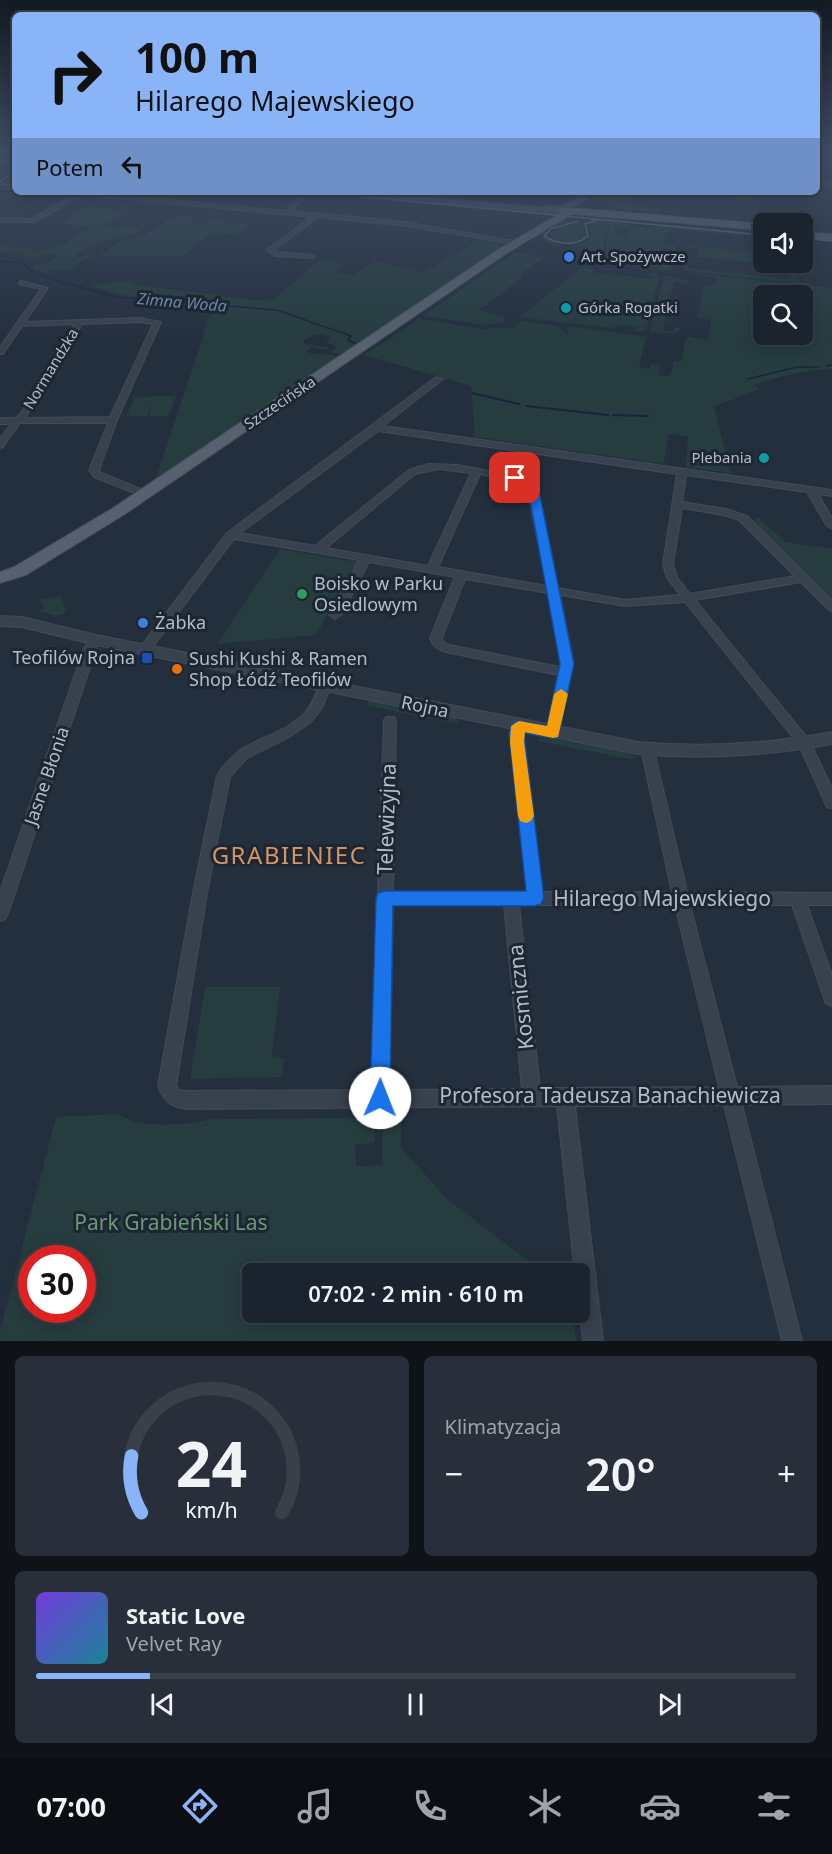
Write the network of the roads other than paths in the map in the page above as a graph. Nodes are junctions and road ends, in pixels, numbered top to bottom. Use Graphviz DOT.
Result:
graph roads {
  1 [pos="317,215"];
  2 [pos="40,216"];
  3 [pos="323,216"];
  4 [pos="558,216"];
  5 [pos="616,216"];
  6 [pos="0,220"];
  7 [pos="753,228"];
  8 [pos="813,234"];
  9 [pos="832,235"];
  10 [pos="516,242"];
  11 [pos="312,257"];
  12 [pos="21,283"];
  13 [pos="80,322"];
  14 [pos="20,324"];
  15 [pos="0,352"];
  16 [pos="439,379"];
  17 [pos="18,420"];
  18 [pos="113,420"];
  19 [pos="0,421"];
  20 [pos="376,428"];
  21 [pos="0,445"];
  22 [pos="476,472"];
  23 [pos="682,473"];
  24 [pos="812,492"];
  25 [pos="832,493"];
  26 [pos="145,494"];
  27 [pos="677,504"];
  28 [pos="832,526"];
  29 [pos="231,534"];
  30 [pos="317,550"];
  31 [pos="366,558"];
  32 [pos="431,570"];
  33 [pos="20,571"];
  34 [pos="461,575"];
  35 [pos="0,578"];
  36 [pos="805,578"];
  37 [pos="0,589"];
  38 [pos="553,591"];
  39 [pos="686,598"];
  40 [pos="832,607"];
  41 [pos="0,612"];
  42 [pos="335,615"];
  43 [pos="0,621"];
  44 [pos="22,622"];
  45 [pos="96,640"];
  46 [pos="145,650"];
  47 [pos="565,672"];
  48 [pos="325,686"];
  49 [pos="390,720"];
  50 [pos="519,726"];
  51 [pos="553,733"];
  52 [pos="832,738"];
  53 [pos="804,743"];
  54 [pos="648,749"];
  55 [pos="832,803"];
  56 [pos="384,898"];
  57 [pos="512,898"];
  58 [pos="535,898"];
  59 [pos="681,899"];
  60 [pos="797,899"];
  61 [pos="832,899"];
  62 [pos="0,914"];
  63 [pos="832,998"];
  64 [pos="730,1095"];
  65 [pos="832,1095"];
  66 [pos="531,1096"];
  67 [pos="565,1096"];
  68 [pos="380,1098"];
  69 [pos="593,1341"];
  70 [pos="792,1341"];
  1 -- 11 [label="street"];
  2 -- 6 [label="street"];
  3 -- 10 [label="street"];
  4 -- 10 [label="main road, Szczecińska"];
  5 -- 7 [label="main road"];
  8 -- 9 [label="main road"];
  10 -- 26 [label="main road, Szczecińska"];
  12 -- 14 [label="street"];
  13 -- 14 [label="street"];
  13 -- 17 [label="street, Normandzka"];
  13 -- 18 [label="street"];
  14 -- 15 [label="street"];
  16 -- 20 [label="street"];
  17 -- 18 [label="street"];
  17 -- 19 [label="street"];
  17 -- 21 [label="street, Normandzka"];
  18 -- 26 [label="street"];
  20 -- 23 [label="street"];
  20 -- 29 [label="street"];
  22 -- 30 [label="street"];
  22 -- 32 [label="street"];
  22 -- 38 [label="street"];
  23 -- 24 [label="street"];
  23 -- 27 [label="street"];
  24 -- 25 [label="street"];
  24 -- 28 [label="street"];
  26 -- 33 [label="main road, Szczecińska"];
  27 -- 36 [label="street"];
  27 -- 39 [label="street"];
  29 -- 30 [label="street"];
  29 -- 46 [label="street"];
  30 -- 31 [label="street"];
  31 -- 32 [label="street"];
  31 -- 42 [label="street"];
  32 -- 34 [label="street"];
  33 -- 35 [label="main road, Szczecińska"];
  33 -- 37 [label="main road, Szczecińska"];
  34 -- 38 [label="street"];
  34 -- 47 [label="street"];
  36 -- 39 [label="street"];
  36 -- 40 [label="street"];
  38 -- 39 [label="street"];
  38 -- 47 [label="street"];
  39 -- 53 [label="street"];
  41 -- 44 [label="street, Rojna"];
  43 -- 44 [label="street, Rojna"];
  44 -- 45 [label="street, Rojna"];
  45 -- 46 [label="street, Rojna"];
  45 -- 62 [label="street, Jasne Błonia"];
  46 -- 48 [label="street, Rojna"];
  47 -- 51 [label="street"];
  48 -- 50 [label="street, Rojna"];
  48 -- 68 [label="street, Profesora Tadeusza Banachiewicza"];
  49 -- 56 [label="street, Telewizyjna"];
  50 -- 51 [label="street, Rojna"];
  50 -- 58 [label="street"];
  51 -- 54 [label="street, Rojna"];
  52 -- 53 [label="street, Rojna"];
  53 -- 54 [label="street, Rojna"];
  53 -- 55 [label="street"];
  54 -- 59 [label="street"];
  56 -- 57 [label="street, Hilarego Majewskiego"];
  56 -- 68 [label="street, Telewizyjna"];
  57 -- 58 [label="street, Hilarego Majewskiego"];
  57 -- 66 [label="street, Kosmiczna"];
  58 -- 59 [label="street, Hilarego Majewskiego"];
  59 -- 60 [label="street, Hilarego Majewskiego"];
  59 -- 64 [label="street"];
  60 -- 61 [label="street, Hilarego Majewskiego"];
  60 -- 63 [label="street"];
  64 -- 65 [label="street, Profesora Tadeusza Banachiewicza"];
  64 -- 67 [label="street, Profesora Tadeusza Banachiewicza"];
  64 -- 70 [label="street"];
  66 -- 67 [label="street, Profesora Tadeusza Banachiewicza"];
  66 -- 68 [label="street, Profesora Tadeusza Banachiewicza"];
  67 -- 69 [label="street"];
}
